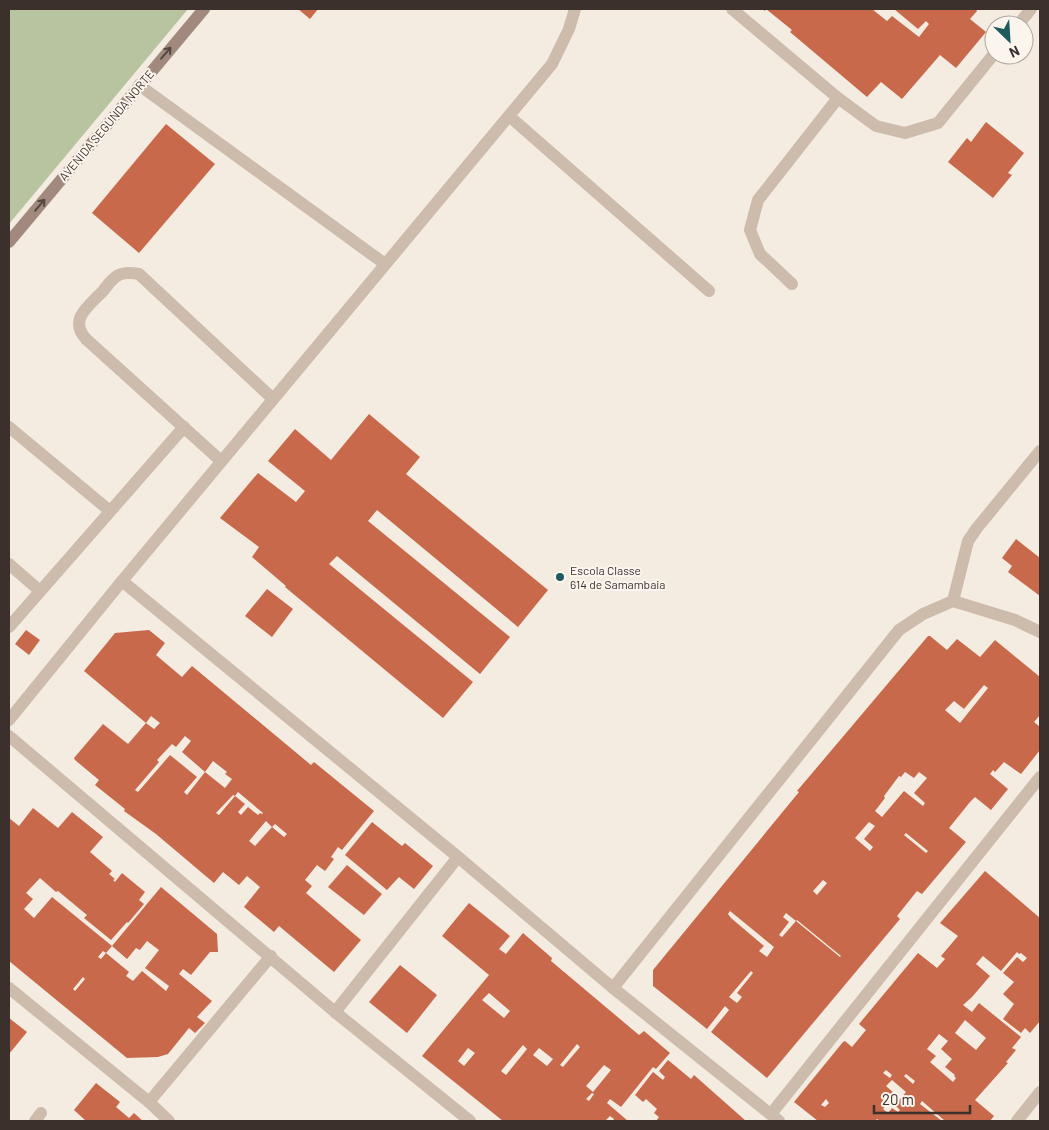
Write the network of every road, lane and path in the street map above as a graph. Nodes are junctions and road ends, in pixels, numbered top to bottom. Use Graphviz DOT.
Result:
graph roads {
  1 [pos="204,9"];
  2 [pos="575,9"];
  3 [pos="732,9"];
  4 [pos="985,65"];
  5 [pos="139,85"];
  6 [pos="838,98"];
  7 [pos="509,116"];
  8 [pos="9,242"];
  9 [pos="385,264"];
  10 [pos="792,284"];
  11 [pos="709,291"];
  12 [pos="273,399"];
  13 [pos="9,427"];
  14 [pos="184,427"];
  15 [pos="1040,450"];
  16 [pos="221,461"];
  17 [pos="110,511"];
  18 [pos="9,564"];
  19 [pos="122,582"];
  20 [pos="40,591"];
  21 [pos="953,601"];
  22 [pos="9,627"];
  23 [pos="1040,632"];
  24 [pos="9,720"];
  25 [pos="9,736"];
  26 [pos="1040,777"];
  27 [pos="458,857"];
  28 [pos="271,956"];
  29 [pos="9,988"];
  30 [pos="613,988"];
  31 [pos="335,1012"];
  32 [pos="1040,1092"];
  33 [pos="149,1102"];
  34 [pos="775,1118"];
  35 [pos="169,1121"];
  36 [pos="470,1121"];
  37 [pos="1016,1121"];
  5 -- 1 [label="main road, AVENIDA SEGUNDA NORTE, one-way"];
  2 -- 7 [label="street"];
  3 -- 6 [label="street"];
  4 -- 6 [label="street"];
  8 -- 5 [label="main road, AVENIDA SEGUNDA NORTE, one-way"];
  5 -- 9 [label="street"];
  6 -- 10 [label="street"];
  7 -- 9 [label="street"];
  7 -- 11 [label="street"];
  9 -- 12 [label="street"];
  12 -- 14 [label="street"];
  12 -- 16 [label="street"];
  13 -- 17 [label="street"];
  14 -- 16 [label="street"];
  14 -- 17 [label="street"];
  15 -- 21 [label="street"];
  16 -- 19 [label="street"];
  17 -- 20 [label="street"];
  18 -- 20 [label="street"];
  19 -- 24 [label="street"];
  19 -- 27 [label="street"];
  20 -- 22 [label="street"];
  21 -- 23 [label="street"];
  21 -- 30 [label="street"];
  25 -- 28 [label="street"];
  26 -- 34 [label="street"];
  27 -- 30 [label="street"];
  27 -- 31 [label="street"];
  28 -- 31 [label="street"];
  28 -- 33 [label="street"];
  29 -- 33 [label="street"];
  30 -- 34 [label="street"];
  31 -- 36 [label="street"];
  32 -- 37 [label="street"];
  33 -- 35 [label="street"];
}
